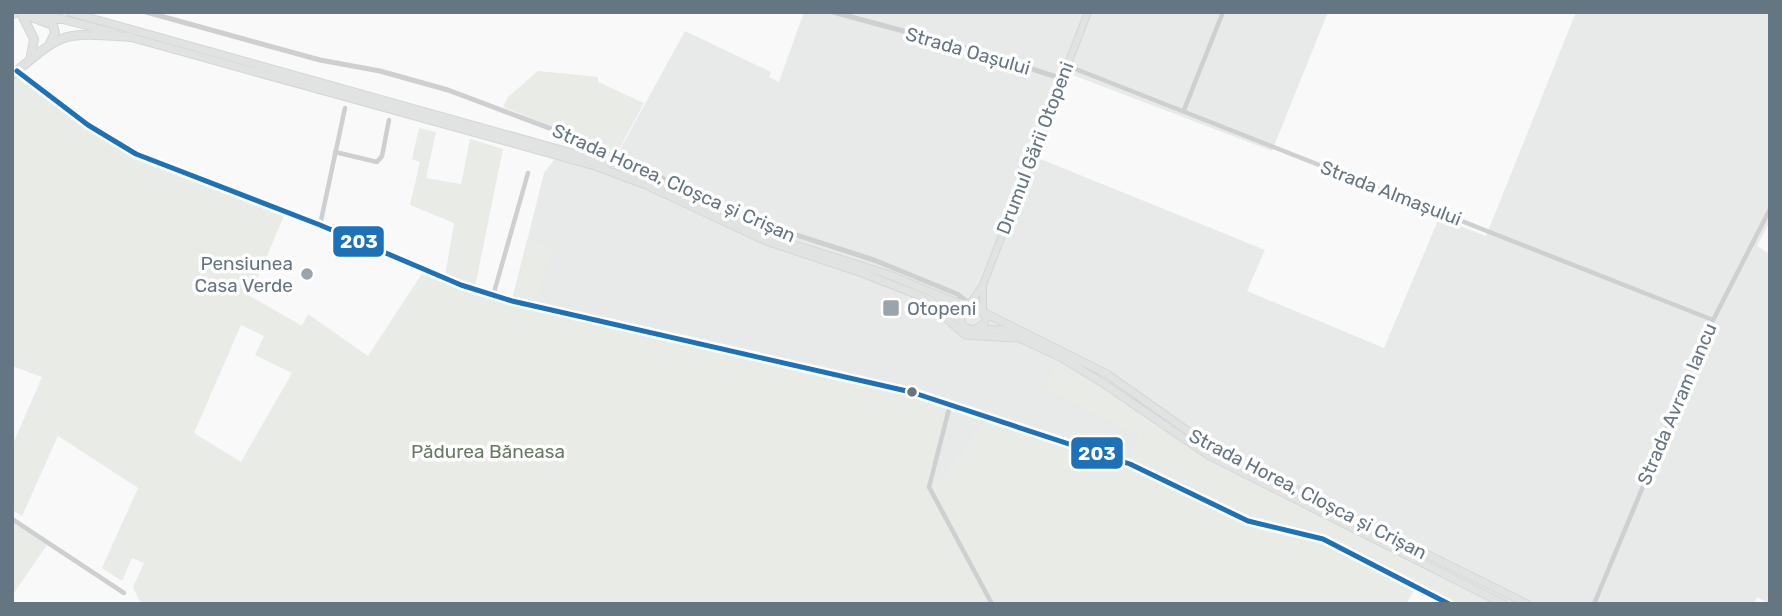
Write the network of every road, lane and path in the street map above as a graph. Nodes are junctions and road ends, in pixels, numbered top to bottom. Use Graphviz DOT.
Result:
graph roads {
  1 [pos="69,12"];
  2 [pos="146,12"];
  3 [pos="833,12"];
  4 [pos="1087,12"];
  5 [pos="1223,12"];
  6 [pos="21,14"];
  7 [pos="61,19"];
  8 [pos="130,37"];
  9 [pos="34,40"];
  10 [pos="50,42"];
  11 [pos="219,58"];
  12 [pos="27,62"];
  13 [pos="1068,66"];
  14 [pos="15,73"];
  15 [pos="1063,79"];
  16 [pos="345,108"];
  17 [pos="1184,110"];
  18 [pos="389,120"];
  19 [pos="335,152"];
  20 [pos="528,173"];
  21 [pos="1770,209"];
  22 [pos="320,225"];
  23 [pos="847,264"];
  24 [pos="982,285"];
  25 [pos="915,293"];
  26 [pos="493,296"];
  27 [pos="970,304"];
  28 [pos="984,311"];
  29 [pos="1713,320"];
  30 [pos="959,321"];
  31 [pos="978,329"];
  32 [pos="1040,348"];
  33 [pos="950,405"];
  34 [pos="12,519"];
  35 [pos="124,593"];
  36 [pos="992,604"];
  37 [pos="1449,604"];
  38 [pos="1504,604"];
  39 [pos="1527,604"];
  40 [pos="1594,604"];
  1 -- 11 [label="main road, Strada Horea, Cloșca și Crișan"];
  2 -- 27 [label="street, Strada Horea, Cloșca și Crișan"];
  3 -- 15 [label="street, Strada Oașului"];
  4 -- 13 [label="main road, Drumul Gării Otopeni"];
  5 -- 17 [label="street"];
  6 -- 7 [label="highway"];
  6 -- 9 [label="highway"];
  6 -- 10 [label="highway"];
  7 -- 8 [label="main road, Strada Horea, Cloșca și Crișan"];
  8 -- 10 [label="highway"];
  8 -- 11 [label="main road, Strada Horea, Cloșca și Crișan"];
  9 -- 10 [label="highway"];
  9 -- 12 [label="highway"];
  10 -- 12 [label="highway"];
  11 -- 23 [label="main road, Strada Horea, Cloșca și Crișan"];
  12 -- 14 [label="highway"];
  13 -- 15 [label="main road, Drumul Gării Otopeni"];
  13 -- 17 [label="street, Strada Almașului"];
  14 -- 22 [label="street"];
  15 -- 24 [label="main road, Drumul Gării Otopeni"];
  16 -- 19 [label="street"];
  17 -- 29 [label="street, Strada Almașului"];
  18 -- 19 [label="street"];
  19 -- 22 [label="street"];
  20 -- 26 [label="street"];
  21 -- 29 [label="street, Strada Avram Iancu"];
  22 -- 26 [label="street"];
  23 -- 25 [label="main road, Strada Horea, Cloșca și Crișan"];
  23 -- 27 [label="main road, Strada Horea, Cloșca și Crișan"];
  24 -- 27 [label="main road, Drumul Gării Otopeni"];
  24 -- 28 [label="main road, Drumul Gării Otopeni"];
  25 -- 30 [label="main road, Strada Horea, Cloșca și Crișan"];
  25 -- 32 [label="main road"];
  26 -- 33 [label="street"];
  27 -- 28 [label="main road"];
  27 -- 30 [label="main road"];
  28 -- 31 [label="main road"];
  28 -- 39 [label="main road, Strada Horea, Cloșca și Crișan"];
  29 -- 40 [label="street, Strada Avram Iancu"];
  30 -- 31 [label="main road"];
  31 -- 32 [label="main road, Strada Horea, Cloșca și Crișan"];
  32 -- 38 [label="main road, Strada Horea, Cloșca și Crișan"];
  33 -- 36 [label="street"];
  33 -- 37 [label="street"];
  34 -- 35 [label="street"];
}
